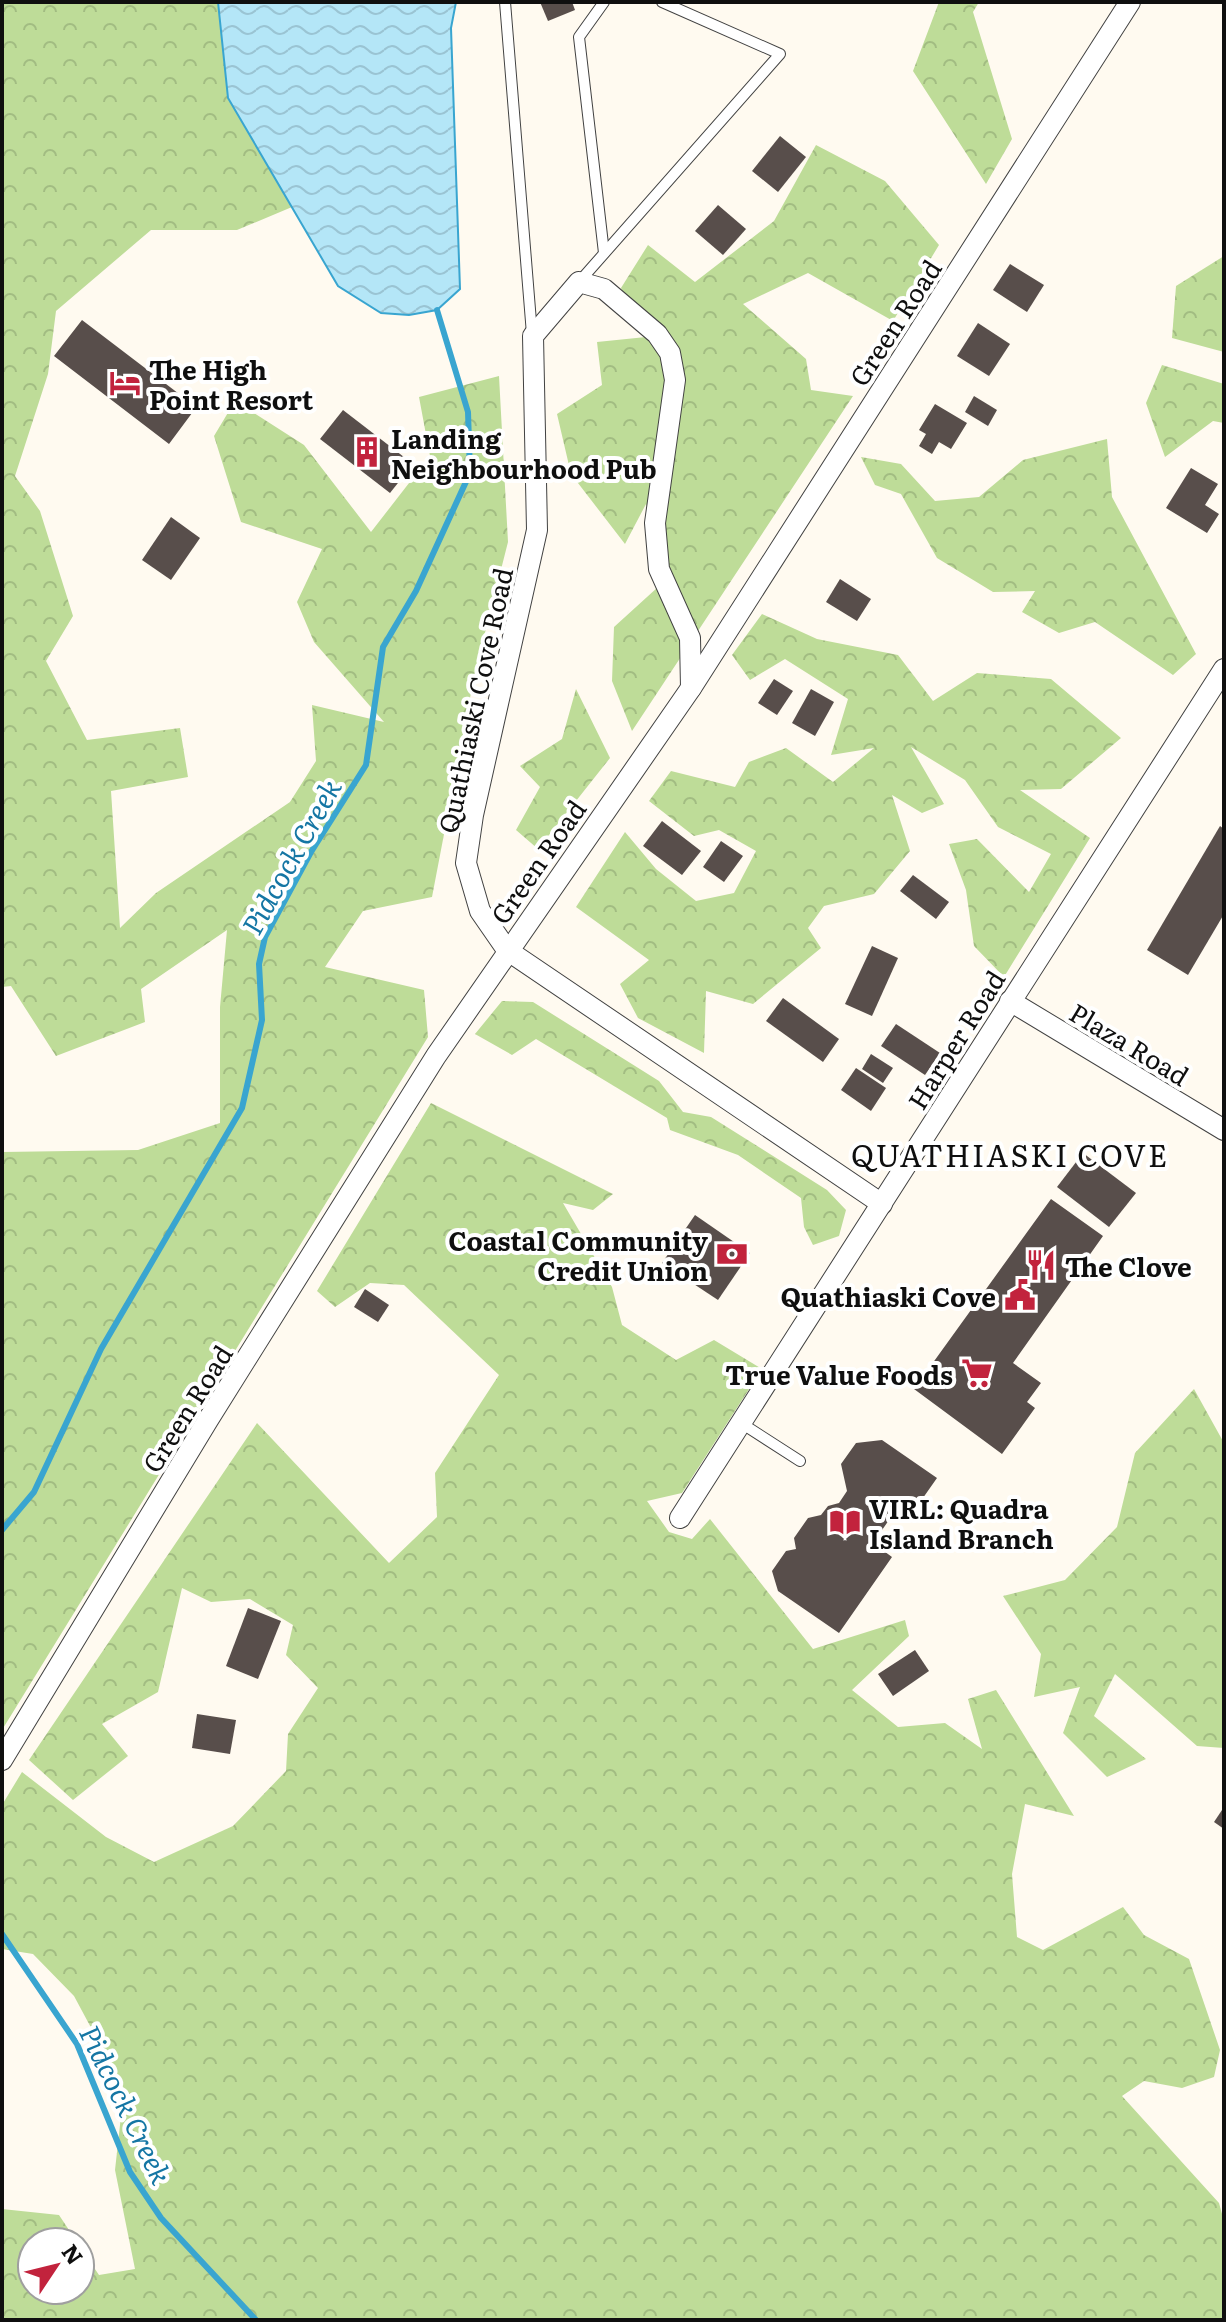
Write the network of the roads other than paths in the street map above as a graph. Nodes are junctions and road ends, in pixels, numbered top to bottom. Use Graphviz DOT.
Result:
graph roads {
  1 [pos="505,2"];
  2 [pos="604,2"];
  3 [pos="662,2"];
  4 [pos="1130,2"];
  5 [pos="604,253"];
  6 [pos="579,282"];
  7 [pos="533,336"];
  8 [pos="1221,681"];
  9 [pos="691,688"];
  10 [pos="507,950"];
  11 [pos="1010,1001"];
  12 [pos="1224,1130"];
  13 [pos="882,1204"];
  14 [pos="741,1423"];
  15 [pos="800,1461"];
  16 [pos="680,1518"];
  17 [pos="2,1760"];
  1 -- 7 [label="lane"];
  2 -- 5 [label="lane"];
  3 -- 5 [label="lane"];
  4 -- 9 [label="street, Green Road"];
  5 -- 6 [label="lane"];
  6 -- 7 [label="street"];
  6 -- 9 [label="street"];
  7 -- 10 [label="street, Quathiaski Cove Road"];
  8 -- 11 [label="street, Harper Road"];
  9 -- 10 [label="street, Green Road"];
  10 -- 13 [label="street, Quathiaski Cove Road"];
  10 -- 17 [label="street, Green Road"];
  11 -- 12 [label="street, Plaza Road"];
  11 -- 13 [label="street, Harper Road"];
  13 -- 14 [label="street, Harper Road"];
  14 -- 15 [label="lane"];
  14 -- 16 [label="street, Harper Road"];
}
